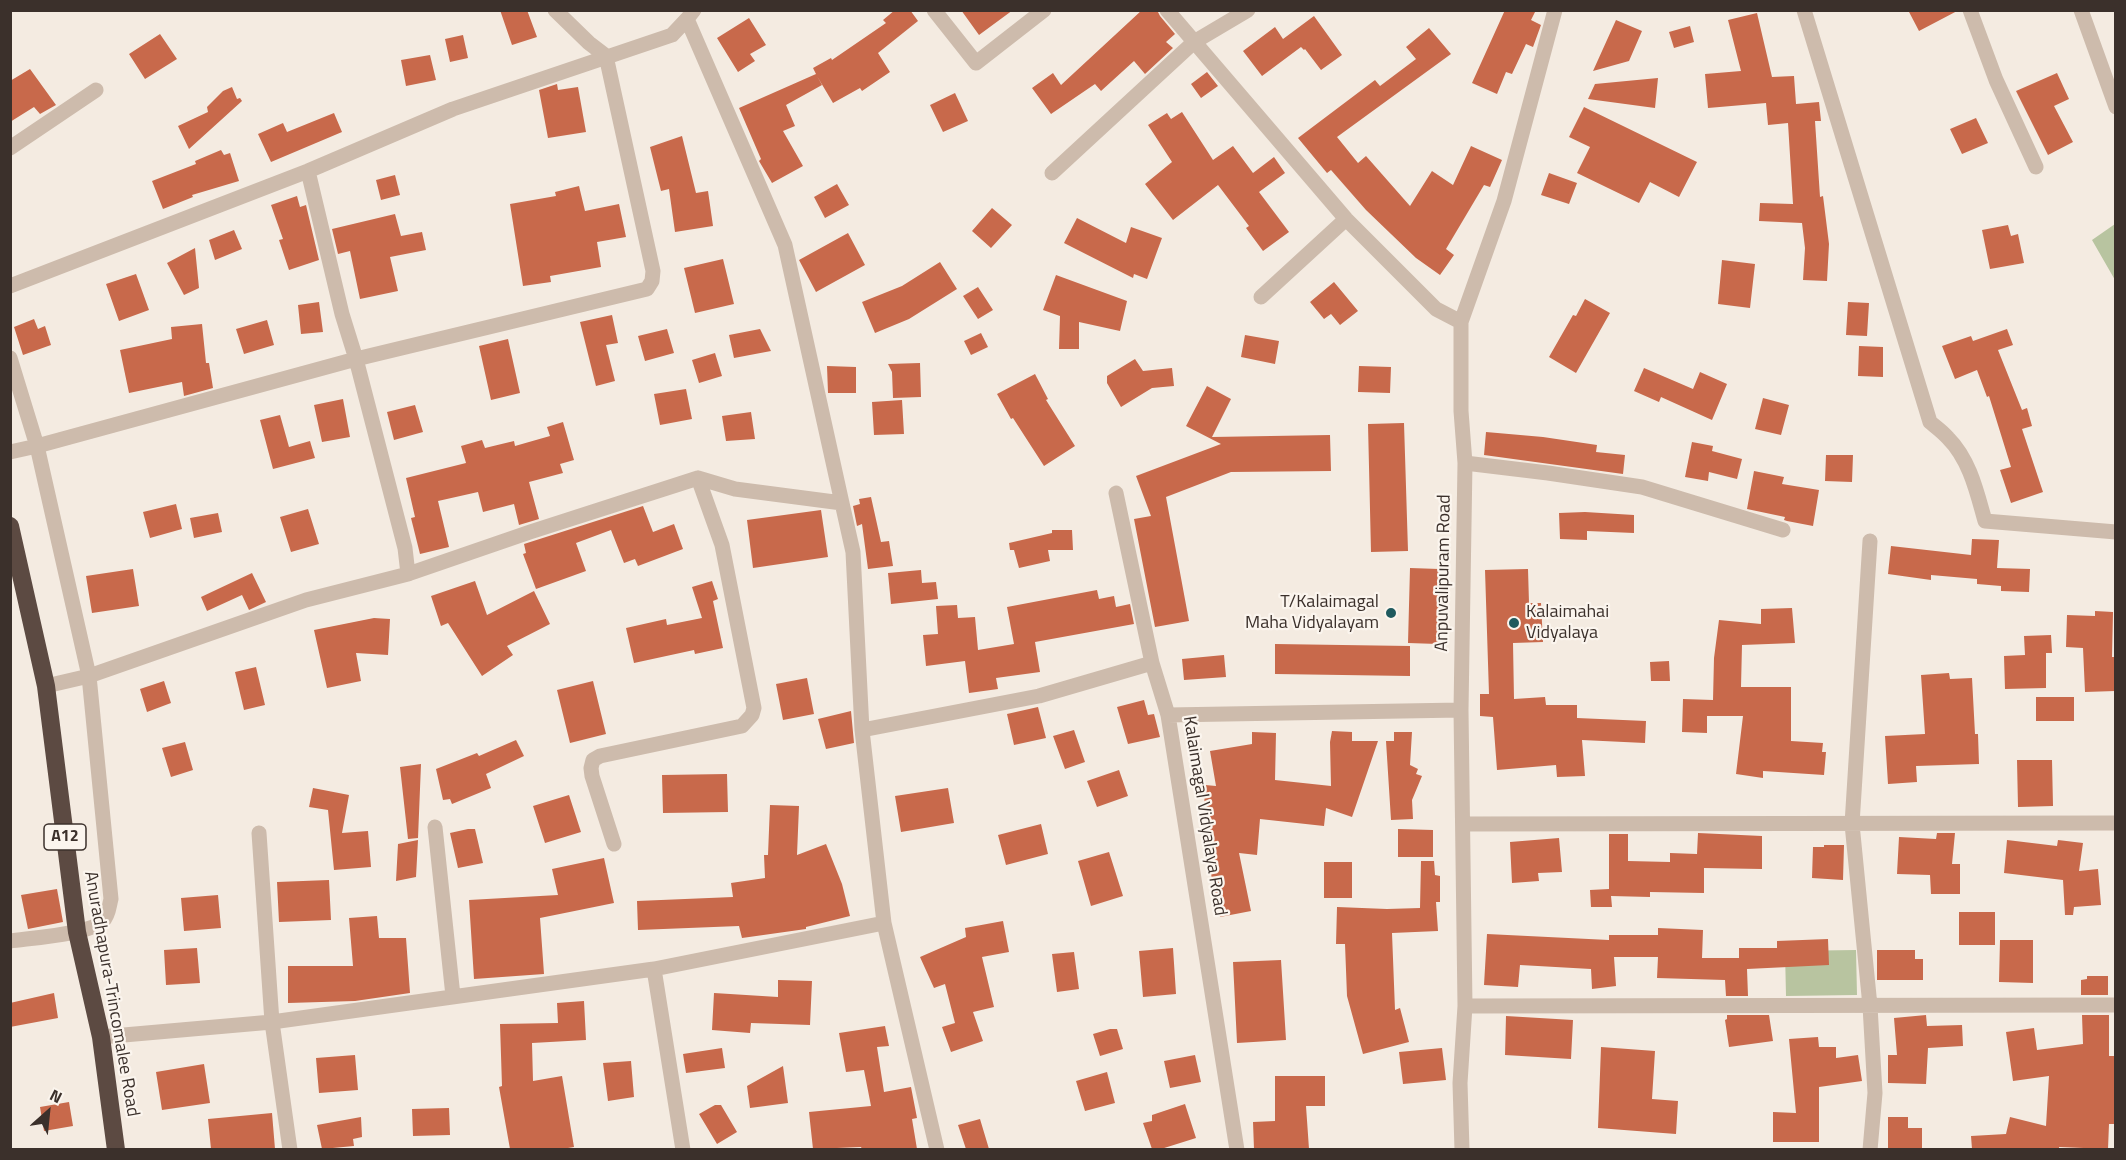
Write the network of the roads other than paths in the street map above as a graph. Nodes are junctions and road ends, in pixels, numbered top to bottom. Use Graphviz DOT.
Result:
graph roads {
  1 [pos="555,10"];
  2 [pos="934,10"];
  3 [pos="1044,10"];
  4 [pos="1167,10"];
  5 [pos="1248,10"];
  6 [pos="1555,10"];
  7 [pos="1804,10"];
  8 [pos="1970,10"];
  9 [pos="2081,10"];
  10 [pos="690,15"];
  11 [pos="1194,42"];
  12 [pos="606,56"];
  13 [pos="96,90"];
  14 [pos="2115,106"];
  15 [pos="10,148"];
  16 [pos="2036,167"];
  17 [pos="308,171"];
  18 [pos="1052,173"];
  19 [pos="1346,219"];
  20 [pos="10,286"];
  21 [pos="1261,297"];
  22 [pos="1461,321"];
  23 [pos="10,358"];
  24 [pos="356,359"];
  25 [pos="37,446"];
  26 [pos="10,452"];
  27 [pos="1465,464"];
  28 [pos="698,478"];
  29 [pos="1116,493"];
  30 [pos="842,503"];
  31 [pos="10,526"];
  32 [pos="1783,530"];
  33 [pos="2115,532"];
  34 [pos="1870,541"];
  35 [pos="408,574"];
  36 [pos="1152,663"];
  37 [pos="89,675"];
  38 [pos="46,686"];
  39 [pos="1461,710"];
  40 [pos="1168,715"];
  41 [pos="862,730"];
  42 [pos="2115,822"];
  43 [pos="1463,824"];
  44 [pos="1852,824"];
  45 [pos="435,827"];
  46 [pos="259,833"];
  47 [pos="615,844"];
  48 [pos="884,923"];
  49 [pos="77,932"];
  50 [pos="10,941"];
  51 [pos="654,969"];
  52 [pos="453,996"];
  53 [pos="1870,1005"];
  54 [pos="2115,1005"];
  55 [pos="1465,1006"];
  56 [pos="272,1022"];
  57 [pos="101,1037"];
  58 [pos="116,1149"];
  59 [pos="290,1149"];
  60 [pos="683,1149"];
  61 [pos="937,1149"];
  62 [pos="1237,1149"];
  63 [pos="1462,1149"];
  64 [pos="1870,1149"];
  1 -- 12 [label="street"];
  2 -- 3 [label="street"];
  4 -- 11 [label="street"];
  5 -- 11 [label="street"];
  6 -- 22 [label="street, Anpuvalipuram Road"];
  7 -- 33 [label="street"];
  8 -- 16 [label="street"];
  9 -- 14 [label="street"];
  10 -- 12 [label="street"];
  10 -- 30 [label="street"];
  11 -- 18 [label="street"];
  11 -- 19 [label="street"];
  12 -- 17 [label="street"];
  12 -- 24 [label="street"];
  13 -- 15 [label="street"];
  17 -- 20 [label="street"];
  17 -- 24 [label="street"];
  19 -- 21 [label="street"];
  19 -- 22 [label="street"];
  22 -- 27 [label="street, Anpuvalipuram Road"];
  23 -- 25 [label="street"];
  24 -- 25 [label="street"];
  24 -- 35 [label="street"];
  25 -- 26 [label="street"];
  25 -- 37 [label="street"];
  27 -- 32 [label="street"];
  27 -- 39 [label="street, Anpuvalipuram Road"];
  28 -- 30 [label="street"];
  28 -- 35 [label="street"];
  28 -- 47 [label="street"];
  29 -- 36 [label="street, Kalaimagal Vidyalaya Road"];
  30 -- 41 [label="street"];
  31 -- 38 [label="highway, Anuradhapura-Trincomalee Road / A12"];
  34 -- 44 [label="street"];
  35 -- 37 [label="street"];
  36 -- 40 [label="street, Kalaimagal Vidyalaya Road"];
  36 -- 41 [label="street"];
  37 -- 38 [label="street"];
  37 -- 49 [label="street"];
  38 -- 49 [label="highway, Anuradhapura-Trincomalee Road / A12"];
  39 -- 40 [label="street"];
  39 -- 43 [label="street, Anpuvalipuram Road"];
  40 -- 62 [label="street, Kalaimagal Vidyalaya Road"];
  41 -- 48 [label="street"];
  42 -- 44 [label="street"];
  43 -- 44 [label="street"];
  43 -- 55 [label="street, Anpuvalipuram Road"];
  44 -- 53 [label="street"];
  45 -- 52 [label="street"];
  46 -- 56 [label="street"];
  48 -- 51 [label="street"];
  48 -- 61 [label="street"];
  49 -- 50 [label="street"];
  49 -- 57 [label="highway, Anuradhapura-Trincomalee Road / A12"];
  51 -- 52 [label="street"];
  51 -- 60 [label="street"];
  52 -- 56 [label="street"];
  53 -- 54 [label="street"];
  53 -- 55 [label="street"];
  53 -- 64 [label="street"];
  55 -- 63 [label="street, Anpuvalipuram Road"];
  56 -- 57 [label="street"];
  56 -- 59 [label="street"];
  57 -- 58 [label="highway, Anuradhapura-Trincomalee Road / A12"];
}
